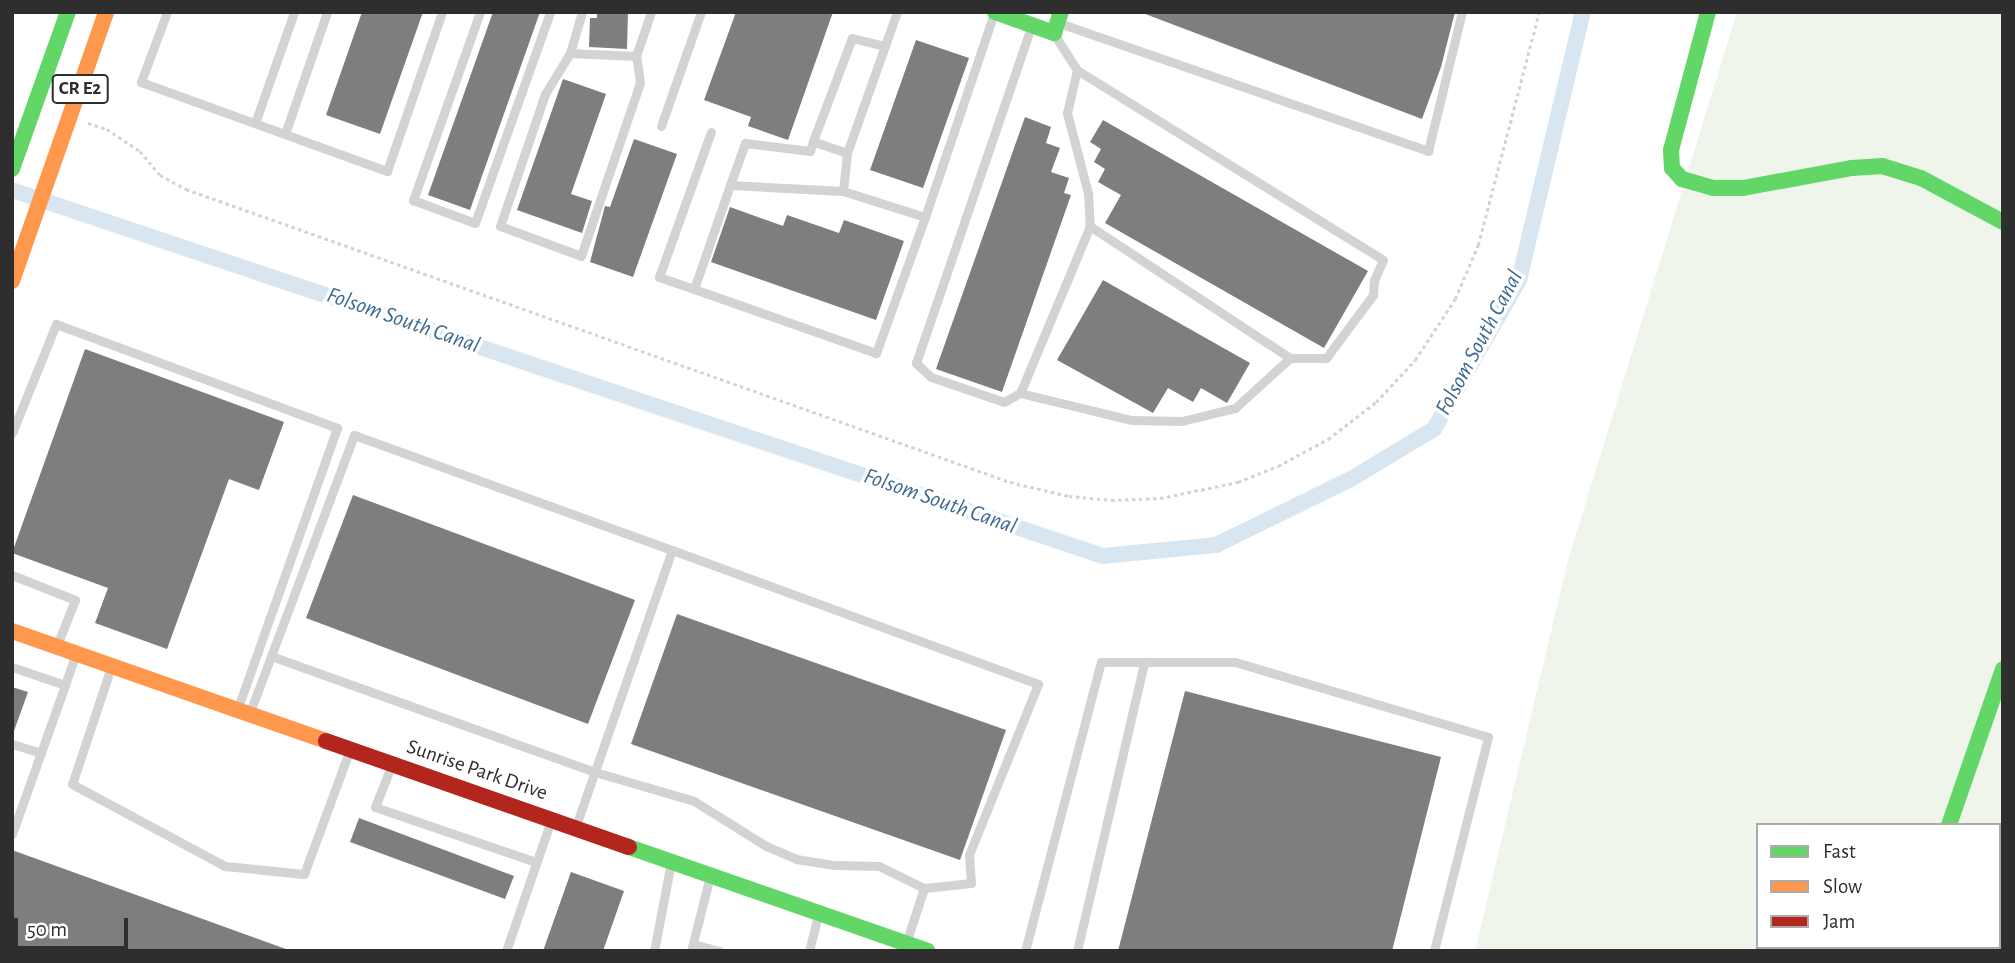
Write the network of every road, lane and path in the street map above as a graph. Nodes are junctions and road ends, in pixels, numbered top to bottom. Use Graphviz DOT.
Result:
graph roads {
  1 [pos="68,12"];
  2 [pos="106,12"];
  3 [pos="167,12"];
  4 [pos="295,12"];
  5 [pos="327,12"];
  6 [pos="442,12"];
  7 [pos="480,12"];
  8 [pos="550,12"];
  9 [pos="582,12"];
  10 [pos="651,12"];
  11 [pos="701,12"];
  12 [pos="897,12"];
  13 [pos="995,12"];
  14 [pos="1462,12"];
  15 [pos="1539,12"];
  16 [pos="1708,12"];
  17 [pos="1057,23"];
  18 [pos="1032,25"];
  19 [pos="885,46"];
  20 [pos="570,53"];
  21 [pos="636,56"];
  22 [pos="1077,70"];
  23 [pos="83,122"];
  24 [pos="255,123"];
  25 [pos="661,126"];
  26 [pos="711,132"];
  27 [pos="285,134"];
  28 [pos="813,141"];
  29 [pos="848,153"];
  30 [pos="12,169"];
  31 [pos="730,185"];
  32 [pos="843,191"];
  33 [pos="925,217"];
  34 [pos="2003,222"];
  35 [pos="1090,226"];
  36 [pos="12,281"];
  37 [pos="694,289"];
  38 [pos="1290,358"];
  39 [pos="1020,393"];
  40 [pos="12,433"];
  41 [pos="672,551"];
  42 [pos="12,575"];
  43 [pos="12,631"];
  44 [pos="57,646"];
  45 [pos="76,653"];
  46 [pos="271,656"];
  47 [pos="1144,662"];
  48 [pos="111,665"];
  49 [pos="12,667"];
  50 [pos="2003,669"];
  51 [pos="65,685"];
  52 [pos="244,710"];
  53 [pos="12,744"];
  54 [pos="351,748"];
  55 [pos="41,753"];
  56 [pos="393,762"];
  57 [pos="595,772"];
  58 [pos="551,818"];
  59 [pos="1950,823"];
  60 [pos="576,827"];
  61 [pos="12,834"];
  62 [pos="671,861"];
  63 [pos="536,862"];
  64 [pos="711,874"];
  65 [pos="924,888"];
  66 [pos="819,913"];
  67 [pos="906,943"];
  68 [pos="692,947"];
  69 [pos="506,951"];
  70 [pos="654,951"];
  71 [pos="720,951"];
  72 [pos="809,951"];
  73 [pos="927,951"];
  74 [pos="1025,951"];
  75 [pos="1077,951"];
  76 [pos="1434,951"];
  1 -- 30 [label="street, CR E2"];
  2 -- 36 [label="street, CR E2"];
  3 -- 24 [label="lane"];
  4 -- 24 [label="lane"];
  5 -- 27 [label="lane"];
  6 -- 27 [label="lane"];
  7 -- 8 [label="lane"];
  9 -- 20 [label="lane"];
  10 -- 21 [label="lane"];
  11 -- 25 [label="lane"];
  12 -- 19 [label="lane"];
  13 -- 18 [label="street"];
  13 -- 33 [label="lane"];
  14 -- 17 [label="lane"];
  15 -- 23 [label="path"];
  16 -- 34 [label="street"];
  17 -- 18 [label="street"];
  17 -- 22 [label="lane"];
  18 -- 39 [label="lane"];
  19 -- 28 [label="lane"];
  19 -- 29 [label="lane"];
  20 -- 21 [label="lane"];
  20 -- 21 [label="lane"];
  22 -- 35 [label="lane"];
  22 -- 38 [label="lane"];
  24 -- 27 [label="lane"];
  26 -- 37 [label="lane"];
  28 -- 29 [label="lane"];
  28 -- 31 [label="lane"];
  29 -- 32 [label="lane"];
  31 -- 32 [label="lane"];
  31 -- 37 [label="lane"];
  32 -- 33 [label="lane"];
  33 -- 37 [label="lane"];
  35 -- 38 [label="lane"];
  35 -- 39 [label="lane"];
  38 -- 39 [label="lane"];
  40 -- 52 [label="lane"];
  41 -- 46 [label="lane"];
  41 -- 57 [label="lane"];
  41 -- 65 [label="lane"];
  42 -- 44 [label="lane"];
  43 -- 44 [label="street, Sunrise Park Drive"];
  44 -- 45 [label="street, Sunrise Park Drive"];
  45 -- 48 [label="street, Sunrise Park Drive"];
  45 -- 51 [label="lane"];
  46 -- 52 [label="lane"];
  46 -- 57 [label="lane"];
  47 -- 74 [label="lane"];
  47 -- 75 [label="lane"];
  47 -- 76 [label="lane"];
  48 -- 52 [label="street, Sunrise Park Drive"];
  48 -- 54 [label="lane"];
  49 -- 51 [label="lane"];
  50 -- 59 [label="street"];
  51 -- 55 [label="lane"];
  52 -- 54 [label="street, Sunrise Park Drive"];
  53 -- 55 [label="lane"];
  54 -- 56 [label="street, Sunrise Park Drive"];
  55 -- 61 [label="lane"];
  56 -- 58 [label="street, Sunrise Park Drive"];
  56 -- 63 [label="lane"];
  57 -- 60 [label="lane"];
  57 -- 65 [label="lane"];
  58 -- 60 [label="street, Sunrise Park Drive"];
  58 -- 63 [label="lane"];
  60 -- 62 [label="street, Sunrise Park Drive"];
  62 -- 64 [label="street, Sunrise Park Drive"];
  62 -- 70 [label="lane"];
  63 -- 69 [label="lane"];
  64 -- 66 [label="street, Sunrise Park Drive"];
  64 -- 68 [label="lane"];
  65 -- 67 [label="lane"];
  66 -- 67 [label="street, Sunrise Park Drive"];
  66 -- 72 [label="lane"];
  67 -- 73 [label="street, Sunrise Park Drive"];
  68 -- 71 [label="lane"];
}
